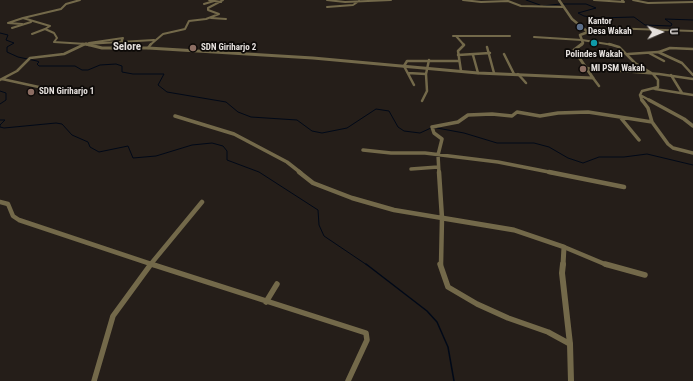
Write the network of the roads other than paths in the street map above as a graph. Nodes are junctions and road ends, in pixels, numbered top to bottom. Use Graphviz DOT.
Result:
graph roads {
  1 [pos="80,0"];
  2 [pos="209,0"];
  3 [pos="327,0"];
  4 [pos="360,0"];
  5 [pos="386,0"];
  6 [pos="391,0"];
  7 [pos="463,0"];
  8 [pos="559,0"];
  9 [pos="594,0"];
  10 [pos="622,0"];
  11 [pos="633,0"];
  12 [pos="214,1"];
  13 [pos="222,1"];
  14 [pos="693,2"];
  15 [pos="204,4"];
  16 [pos="353,5"];
  17 [pos="562,5"];
  18 [pos="327,7"];
  19 [pos="354,9"];
  20 [pos="23,18"];
  21 [pos="210,18"];
  22 [pos="226,19"];
  23 [pos="32,22"];
  24 [pos="22,24"];
  25 [pos="12,28"];
  26 [pos="45,29"];
  27 [pos="693,31"];
  28 [pos="588,32"];
  29 [pos="32,34"];
  30 [pos="510,36"];
  31 [pos="534,37"];
  32 [pos="154,40"];
  33 [pos="582,40"];
  34 [pos="121,42"];
  35 [pos="85,44"];
  36 [pos="487,47"];
  37 [pos="148,48"];
  38 [pos="693,50"];
  39 [pos="658,52"];
  40 [pos="490,53"];
  41 [pos="649,53"];
  42 [pos="504,54"];
  43 [pos="628,54"];
  44 [pos="458,55"];
  45 [pos="474,55"];
  46 [pos="429,60"];
  47 [pos="459,61"];
  48 [pos="664,61"];
  49 [pos="404,66"];
  50 [pos="427,68"];
  51 [pos="586,68"];
  52 [pos="461,71"];
  53 [pos="408,73"];
  54 [pos="478,73"];
  55 [pos="494,73"];
  56 [pos="426,74"];
  57 [pos="514,74"];
  58 [pos="518,74"];
  59 [pos="653,74"];
  60 [pos="671,76"];
  61 [pos="693,76"];
  62 [pos="593,78"];
  63 [pos="1,79"];
  64 [pos="693,79"];
  65 [pos="526,83"];
  66 [pos="414,85"];
  67 [pos="599,86"];
  68 [pos="48,89"];
  69 [pos="655,89"];
  70 [pos="682,94"];
  71 [pos="640,95"];
  72 [pos="693,95"];
  73 [pos="422,102"];
  74 [pos="175,116"];
  75 [pos="619,117"];
  76 [pos="652,122"];
  77 [pos="693,126"];
  78 [pos="639,140"];
  79 [pos="363,150"];
  80 [pos="693,153"];
  81 [pos="438,155"];
  82 [pos="438,167"];
  83 [pos="411,168"];
  84 [pos="624,187"];
  85 [pos="0,202"];
  86 [pos="202,202"];
  87 [pos="442,218"];
  88 [pos="564,247"];
  89 [pos="151,264"];
  90 [pos="645,275"];
  91 [pos="278,284"];
  92 [pos="266,302"];
  93 [pos="570,344"];
  94 [pos="94,381"];
  95 [pos="348,381"];
  96 [pos="571,381"];
  1 -- 20 [label="street"];
  2 -- 12 [label="street"];
  3 -- 4 [label="street"];
  4 -- 5 [label="street"];
  4 -- 16 [label="street"];
  5 -- 6 [label="street"];
  7 -- 17 [label="street"];
  8 -- 17 [label="street"];
  9 -- 10 [label="street"];
  11 -- 14 [label="street"];
  12 -- 13 [label="street"];
  12 -- 15 [label="street"];
  13 -- 21 [label="street"];
  16 -- 18 [label="street"];
  16 -- 19 [label="street"];
  17 -- 28 [label="street"];
  20 -- 23 [label="street"];
  20 -- 24 [label="street"];
  21 -- 22 [label="street"];
  21 -- 32 [label="street"];
  23 -- 24 [label="street"];
  23 -- 26 [label="street"];
  24 -- 25 [label="street"];
  26 -- 29 [label="street"];
  26 -- 35 [label="street"];
  27 -- 28 [label="street"];
  28 -- 33 [label="street"];
  30 -- 44 [label="street"];
  31 -- 33 [label="street"];
  32 -- 34 [label="street"];
  32 -- 37 [label="street"];
  33 -- 43 [label="street"];
  33 -- 51 [label="street"];
  34 -- 35 [label="street"];
  34 -- 35 [label="street"];
  35 -- 37 [label="street"];
  35 -- 63 [label="street"];
  36 -- 40 [label="street"];
  37 -- 49 [label="street"];
  38 -- 39 [label="street"];
  39 -- 41 [label="street"];
  39 -- 61 [label="street"];
  40 -- 45 [label="street"];
  40 -- 55 [label="street"];
  41 -- 43 [label="street"];
  41 -- 48 [label="street"];
  42 -- 57 [label="street"];
  43 -- 59 [label="street"];
  44 -- 45 [label="street"];
  44 -- 47 [label="street"];
  45 -- 54 [label="street"];
  46 -- 47 [label="street"];
  46 -- 49 [label="street"];
  46 -- 50 [label="street"];
  47 -- 52 [label="street"];
  49 -- 50 [label="street"];
  49 -- 53 [label="street"];
  50 -- 52 [label="street"];
  50 -- 56 [label="street"];
  51 -- 59 [label="street"];
  51 -- 62 [label="street"];
  52 -- 54 [label="street"];
  53 -- 56 [label="street"];
  53 -- 66 [label="street"];
  54 -- 55 [label="street"];
  55 -- 57 [label="street"];
  56 -- 73 [label="street"];
  57 -- 58 [label="street"];
  58 -- 62 [label="street"];
  58 -- 65 [label="street"];
  59 -- 60 [label="street"];
  59 -- 69 [label="street"];
  60 -- 64 [label="street"];
  60 -- 70 [label="street"];
  62 -- 67 [label="street"];
  63 -- 68 [label="street"];
  69 -- 70 [label="street"];
  69 -- 71 [label="street"];
  70 -- 72 [label="street"];
  71 -- 76 [label="street"];
  71 -- 77 [label="street"];
  74 -- 87 [label="street"];
  75 -- 76 [label="street"];
  75 -- 78 [label="street"];
  75 -- 81 [label="street"];
  76 -- 80 [label="street"];
  79 -- 81 [label="street"];
  81 -- 82 [label="street"];
  81 -- 84 [label="street"];
  82 -- 83 [label="street"];
  82 -- 87 [label="street"];
  85 -- 89 [label="street"];
  86 -- 89 [label="street"];
  87 -- 88 [label="street"];
  87 -- 93 [label="street"];
  88 -- 90 [label="street"];
  88 -- 93 [label="street"];
  89 -- 92 [label="street"];
  89 -- 94 [label="street"];
  91 -- 92 [label="street"];
  92 -- 95 [label="street"];
  93 -- 96 [label="street"];
}
